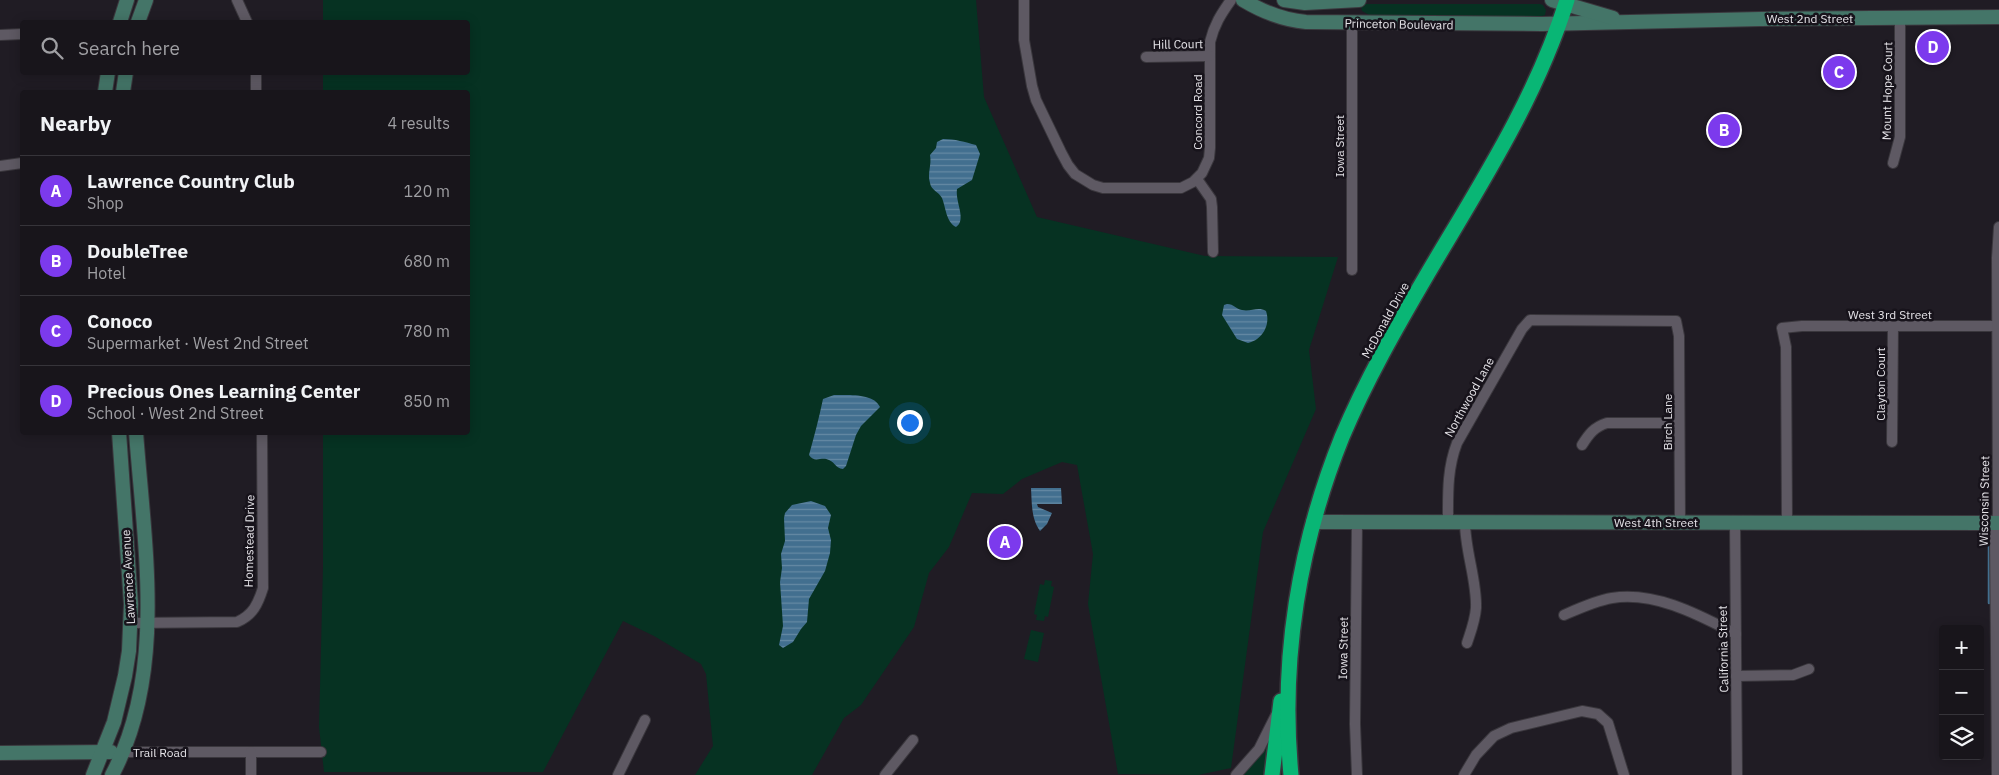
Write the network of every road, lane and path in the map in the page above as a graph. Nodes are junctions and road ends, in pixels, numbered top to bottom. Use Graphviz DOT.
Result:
graph roads {
  1 [pos="127,0"];
  2 [pos="146,0"];
  3 [pos="237,0"];
  4 [pos="1024,0"];
  5 [pos="1231,0"];
  6 [pos="1243,0"];
  7 [pos="1284,0"];
  8 [pos="1354,0"];
  9 [pos="1562,1"];
  10 [pos="1999,17"];
  11 [pos="1900,18"];
  12 [pos="121,20"];
  13 [pos="139,20"];
  14 [pos="246,20"];
  15 [pos="1621,21"];
  16 [pos="1352,22"];
  17 [pos="1560,24"];
  18 [pos="20,34"];
  19 [pos="0,35"];
  20 [pos="1210,56"];
  21 [pos="1146,57"];
  22 [pos="108,75"];
  23 [pos="126,75"];
  24 [pos="256,75"];
  25 [pos="105,90"];
  26 [pos="123,90"];
  27 [pos="256,90"];
  28 [pos="20,163"];
  29 [pos="1893,163"];
  30 [pos="0,166"];
  31 [pos="1196,179"];
  32 [pos="1999,227"];
  33 [pos="1213,252"];
  34 [pos="1998,258"];
  35 [pos="1352,270"];
  36 [pos="1530,320"];
  37 [pos="1892,326"];
  38 [pos="1997,326"];
  39 [pos="1679,423"];
  40 [pos="118,435"];
  41 [pos="136,435"];
  42 [pos="262,435"];
  43 [pos="1892,442"];
  44 [pos="1582,445"];
  45 [pos="1313,522"];
  46 [pos="1357,522"];
  47 [pos="1448,522"];
  48 [pos="1465,522"];
  49 [pos="1680,522"];
  50 [pos="1735,522"];
  51 [pos="1787,522"];
  52 [pos="1998,523"];
  53 [pos="1564,614"];
  54 [pos="148,623"];
  55 [pos="131,624"];
  56 [pos="1736,634"];
  57 [pos="1467,643"];
  58 [pos="1809,669"];
  59 [pos="1287,675"];
  60 [pos="1736,676"];
  61 [pos="1280,707"];
  62 [pos="646,720"];
  63 [pos="913,740"];
  64 [pos="0,752"];
  65 [pos="103,752"];
  66 [pos="122,752"];
  67 [pos="251,752"];
  68 [pos="321,752"];
  69 [pos="1287,773"];
  70 [pos="93,775"];
  71 [pos="105,775"];
  72 [pos="112,775"];
  73 [pos="251,775"];
  74 [pos="618,775"];
  75 [pos="884,775"];
  76 [pos="1236,775"];
  77 [pos="1272,775"];
  78 [pos="1357,775"];
  79 [pos="1464,775"];
  80 [pos="1624,775"];
  81 [pos="1737,775"];
  82 [pos="1997,775"];
  1 -- 12 [label="street"];
  2 -- 13 [label="street"];
  3 -- 14 [label="street"];
  4 -- 31 [label="street"];
  5 -- 20 [label="street, Concord Road"];
  6 -- 16 [label="street, Princeton Boulevard"];
  7 -- 8 [label="street, Princeton Boulevard"];
  8 -- 16 [label="street"];
  9 -- 15 [label="street, West 2nd Street"];
  9 -- 17 [label="highway, McDonald Drive"];
  10 -- 11 [label="street, West 2nd Street"];
  11 -- 15 [label="street, West 2nd Street"];
  11 -- 29 [label="street, Mount Hope Court"];
  15 -- 17 [label="street, West 2nd Street"];
  16 -- 17 [label="street, Princeton Boulevard"];
  16 -- 35 [label="street, Iowa Street"];
  17 -- 45 [label="highway, McDonald Drive"];
  18 -- 19 [label="street"];
  20 -- 21 [label="street, Hill Court"];
  20 -- 31 [label="street, Concord Road"];
  22 -- 25 [label="street"];
  23 -- 26 [label="street"];
  24 -- 27 [label="street"];
  28 -- 30 [label="street"];
  31 -- 33 [label="street"];
  32 -- 34 [label="street, Wisconsin Street"];
  34 -- 38 [label="street, Wisconsin Street"];
  36 -- 39 [label="street, Birch Lane"];
  36 -- 47 [label="street, Northwood Lane"];
  37 -- 38 [label="street, West 3rd Street"];
  37 -- 43 [label="street, Clayton Court"];
  37 -- 51 [label="street, West 3rd Street"];
  38 -- 52 [label="street, Wisconsin Street"];
  39 -- 44 [label="street"];
  39 -- 49 [label="street, Birch Lane"];
  40 -- 55 [label="street, Lawrence Avenue"];
  41 -- 54 [label="street, Lawrence Avenue"];
  42 -- 54 [label="street, Homestead Drive"];
  45 -- 46 [label="street, West 4th Street"];
  45 -- 59 [label="highway, McDonald Drive"];
  46 -- 47 [label="street, West 4th Street"];
  46 -- 78 [label="street, Iowa Street"];
  47 -- 48 [label="street, West 4th Street"];
  48 -- 49 [label="street, West 4th Street"];
  48 -- 57 [label="street"];
  49 -- 50 [label="street, West 4th Street"];
  50 -- 51 [label="street, West 4th Street"];
  50 -- 56 [label="street, California Street"];
  51 -- 52 [label="street, West 4th Street"];
  52 -- 82 [label="street, Wisconsin Street"];
  53 -- 56 [label="street"];
  54 -- 55 [label="street, Homestead Drive"];
  54 -- 66 [label="street, Lawrence Avenue"];
  55 -- 65 [label="street, Lawrence Avenue"];
  56 -- 60 [label="street, California Street"];
  58 -- 60 [label="street"];
  59 -- 61 [label="highway, McDonald Drive"];
  59 -- 69 [label="highway, McDonald Drive"];
  60 -- 81 [label="street, California Street"];
  61 -- 76 [label="street"];
  61 -- 77 [label="highway, McDonald Drive"];
  62 -- 74 [label="street"];
  63 -- 75 [label="street"];
  64 -- 65 [label="street, Trail Road"];
  65 -- 66 [label="street, Trail Road"];
  65 -- 70 [label="street, Lawrence Avenue"];
  65 -- 71 [label="street"];
  66 -- 67 [label="street, Trail Road"];
  66 -- 72 [label="street, Lawrence Avenue"];
  67 -- 68 [label="street, Trail Road"];
  67 -- 73 [label="street"];
  79 -- 80 [label="street"];
}
